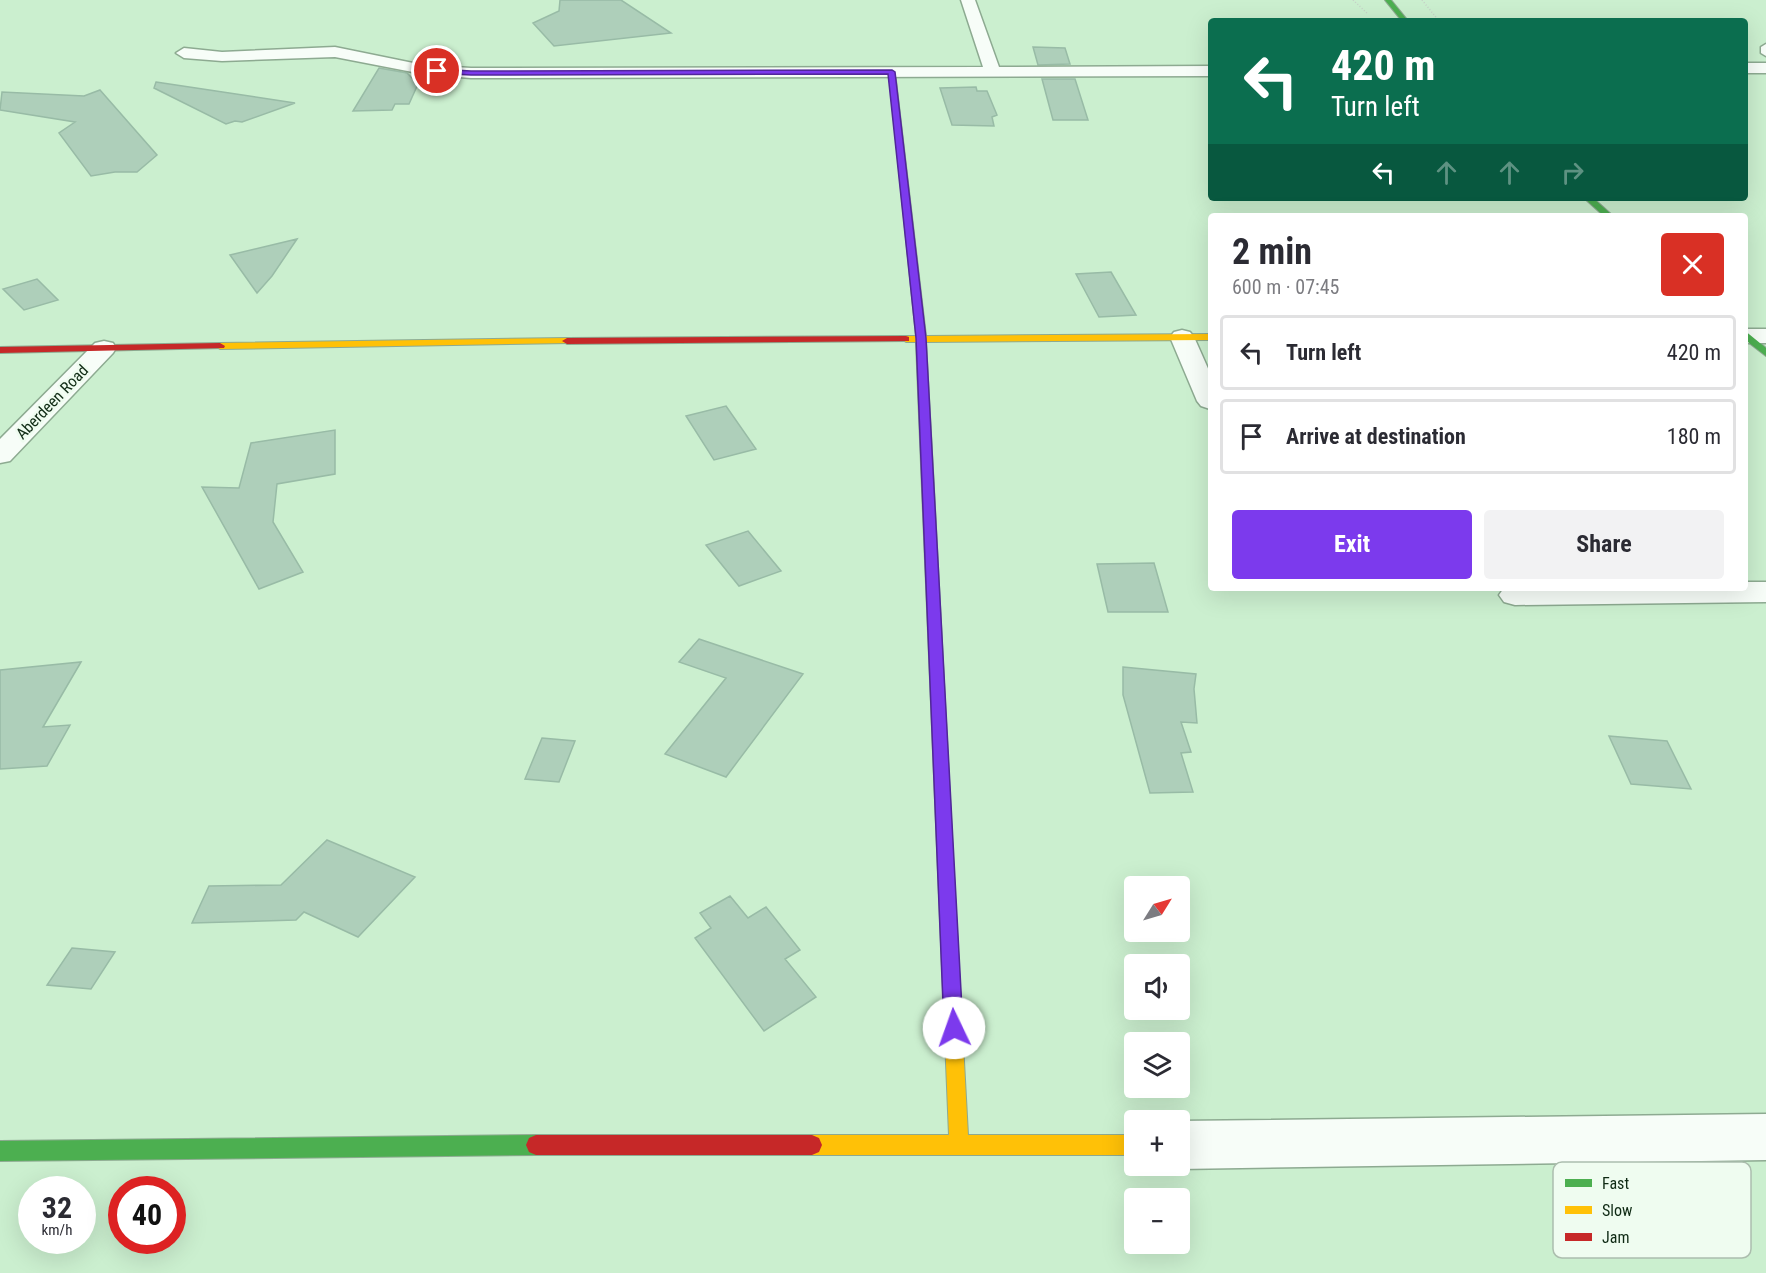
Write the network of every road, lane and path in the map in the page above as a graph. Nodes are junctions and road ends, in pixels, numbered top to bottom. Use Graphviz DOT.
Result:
graph roads {
  1 [pos="968,0"];
  2 [pos="1353,0"];
  3 [pos="1388,0"];
  4 [pos="1422,0"];
  5 [pos="1371,18"];
  6 [pos="1403,18"];
  7 [pos="1436,18"];
  8 [pos="1766,47"];
  9 [pos="184,53"];
  10 [pos="1766,53"];
  11 [pos="1748,68"];
  12 [pos="1766,68"];
  13 [pos="1208,71"];
  14 [pos="892,72"];
  15 [pos="993,72"];
  16 [pos="1592,201"];
  17 [pos="1606,213"];
  18 [pos="1751,335"];
  19 [pos="1182,337"];
  20 [pos="1208,337"];
  21 [pos="921,338"];
  22 [pos="104,348"];
  23 [pos="0,350"];
  24 [pos="1766,353"];
  25 [pos="1208,396"];
  26 [pos="0,455"];
  27 [pos="1766,592"];
  28 [pos="1515,595"];
  29 [pos="1766,1137"];
  30 [pos="1124,1145"];
  31 [pos="1190,1145"];
  32 [pos="959,1146"];
  33 [pos="0,1151"];
  1 -- 15 [label="street"];
  2 -- 5 [label="path"];
  3 -- 6 [label="street"];
  4 -- 7 [label="path"];
  8 -- 10 [label="lane"];
  9 -- 14 [label="street"];
  11 -- 12 [label="street"];
  13 -- 15 [label="street"];
  14 -- 15 [label="street"];
  14 -- 21 [label="street"];
  16 -- 17 [label="street"];
  18 -- 24 [label="street"];
  19 -- 20 [label="street"];
  19 -- 21 [label="street"];
  19 -- 25 [label="street"];
  21 -- 22 [label="street"];
  21 -- 32 [label="street"];
  22 -- 23 [label="street"];
  22 -- 26 [label="street, Aberdeen Road"];
  27 -- 28 [label="street"];
  29 -- 31 [label="street"];
  30 -- 32 [label="street"];
  32 -- 33 [label="street"];
}
